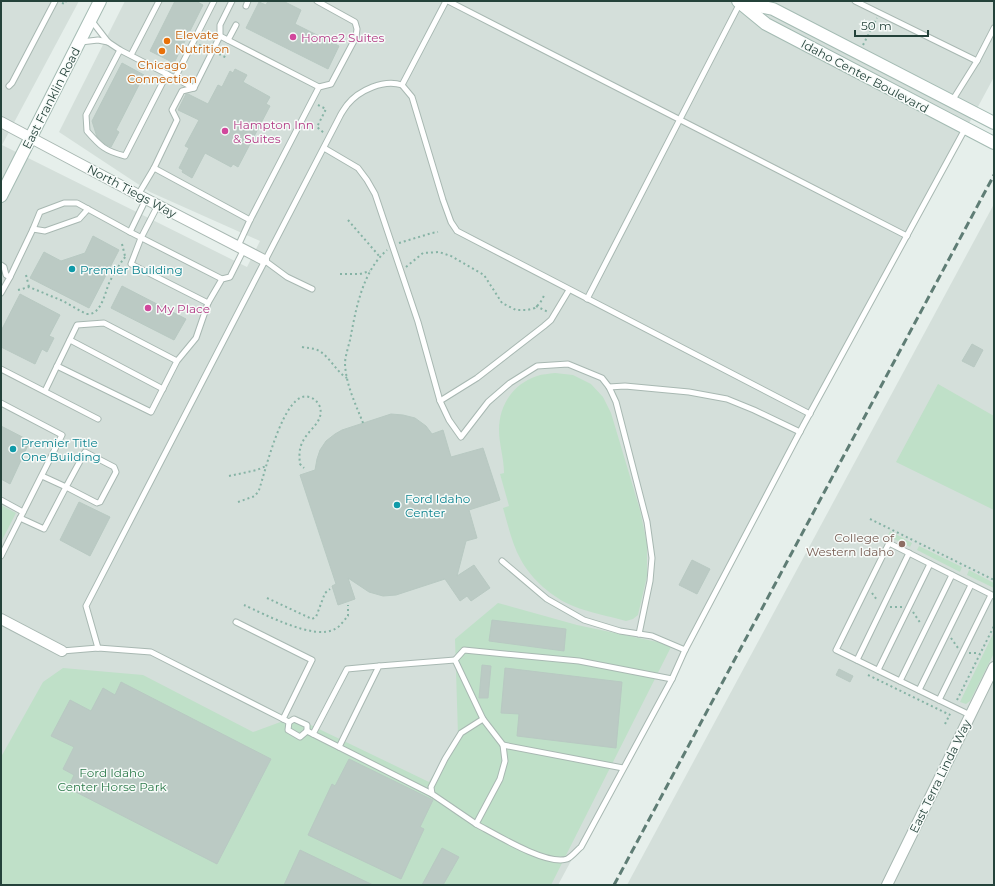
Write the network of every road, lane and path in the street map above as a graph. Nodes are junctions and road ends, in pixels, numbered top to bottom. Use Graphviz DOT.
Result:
graph roads {
  1 [pos="55,1"];
  2 [pos="66,1"];
  3 [pos="100,1"];
  4 [pos="158,1"];
  5 [pos="232,1"];
  6 [pos="317,1"];
  7 [pos="447,1"];
  8 [pos="739,1"];
  9 [pos="855,1"];
  10 [pos="62,2"];
  11 [pos="212,2"];
  12 [pos="879,13"];
  13 [pos="91,20"];
  14 [pos="236,25"];
  15 [pos="994,28"];
  16 [pos="220,36"];
  17 [pos="228,40"];
  18 [pos="108,42"];
  19 [pos="79,43"];
  20 [pos="863,46"];
  21 [pos="208,49"];
  22 [pos="120,50"];
  23 [pos="196,50"];
  24 [pos="219,54"];
  25 [pos="131,55"];
  26 [pos="227,58"];
  27 [pos="977,61"];
  28 [pos="167,74"];
  29 [pos="175,78"];
  30 [pos="402,85"];
  31 [pos="9,86"];
  32 [pos="194,88"];
  33 [pos="319,88"];
  34 [pos="952,101"];
  35 [pos="318,105"];
  36 [pos="679,119"];
  37 [pos="1,122"];
  38 [pos="994,123"];
  39 [pos="965,129"];
  40 [pos="31,138"];
  41 [pos="329,138"];
  42 [pos="994,143"];
  43 [pos="324,148"];
  44 [pos="154,168"];
  45 [pos="1,196"];
  46 [pos="142,197"];
  47 [pos="158,205"];
  48 [pos="88,209"];
  49 [pos="250,220"];
  50 [pos="348,220"];
  51 [pos="34,229"];
  52 [pos="130,232"];
  53 [pos="438,232"];
  54 [pos="907,236"];
  55 [pos="141,238"];
  56 [pos="122,244"];
  57 [pos="392,246"];
  58 [pos="241,248"];
  59 [pos="135,254"];
  60 [pos="125,256"];
  61 [pos="380,257"];
  62 [pos="264,260"];
  63 [pos="1,265"];
  64 [pos="371,270"];
  65 [pos="401,272"];
  66 [pos="340,274"];
  67 [pos="26,275"];
  68 [pos="6,276"];
  69 [pos="222,279"];
  70 [pos="29,287"];
  71 [pos="312,289"];
  72 [pos="18,290"];
  73 [pos="569,290"];
  74 [pos="1,293"];
  75 [pos="545,294"];
  76 [pos="587,298"];
  77 [pos="208,303"];
  78 [pos="536,306"];
  79 [pos="554,315"];
  80 [pos="70,340"];
  81 [pos="302,347"];
  82 [pos="177,361"];
  83 [pos="57,366"];
  84 [pos="1,369"];
  85 [pos="347,379"];
  86 [pos="609,387"];
  87 [pos="163,389"];
  88 [pos="45,391"];
  89 [pos="440,401"];
  90 [pos="1,402"];
  91 [pos="810,414"];
  92 [pos="98,419"];
  93 [pos="363,423"];
  94 [pos="800,432"];
  95 [pos="267,466"];
  96 [pos="304,468"];
  97 [pos="42,476"];
  98 [pos="229,476"];
  99 [pos="66,487"];
  100 [pos="1,500"];
  101 [pos="238,502"];
  102 [pos="23,512"];
  103 [pos="20,518"];
  104 [pos="870,519"];
  105 [pos="909,553"];
  106 [pos="1,556"];
  107 [pos="502,562"];
  108 [pos="930,564"];
  109 [pos="967,566"];
  110 [pos="964,572"];
  111 [pos="952,575"];
  112 [pos="994,580"];
  113 [pos="971,585"];
  114 [pos="330,589"];
  115 [pos="993,595"];
  116 [pos="267,598"];
  117 [pos="244,605"];
  118 [pos="348,605"];
  119 [pos="1,618"];
  120 [pos="236,622"];
  121 [pos="994,626"];
  122 [pos="947,633"];
  123 [pos="639,634"];
  124 [pos="98,648"];
  125 [pos="685,650"];
  126 [pos="62,651"];
  127 [pos="962,654"];
  128 [pos="980,654"];
  129 [pos="455,660"];
  130 [pos="857,660"];
  131 [pos="379,666"];
  132 [pos="994,667"];
  133 [pos="878,670"];
  134 [pos="863,672"];
  135 [pos="672,679"];
  136 [pos="900,681"];
  137 [pos="919,690"];
  138 [pos="939,700"];
  139 [pos="957,700"];
  140 [pos="970,715"];
  141 [pos="283,719"];
  142 [pos="483,719"];
  143 [pos="289,722"];
  144 [pos="945,724"];
  145 [pos="307,731"];
  146 [pos="313,734"];
  147 [pos="504,745"];
  148 [pos="338,747"];
  149 [pos="623,768"];
  150 [pos="432,794"];
  151 [pos="476,824"];
  152 [pos="887,885"];
  1 -- 31 [label="lane"];
  2 -- 10 [label="path"];
  3 -- 13 [label="main road, East Franklin Road"];
  4 -- 25 [label="lane"];
  5 -- 16 [label="lane"];
  6 -- 33 [label="lane"];
  7 -- 30 [label="lane"];
  7 -- 36 [label="lane"];
  8 -- 34 [label="main road, Idaho Center Boulevard"];
  8 -- 36 [label="lane"];
  8 -- 39 [label="main road, Idaho Center Boulevard"];
  9 -- 12 [label="lane"];
  11 -- 29 [label="lane"];
  12 -- 20 [label="path"];
  12 -- 27 [label="lane"];
  13 -- 18 [label="lane"];
  13 -- 19 [label="main road, East Franklin Road"];
  14 -- 17 [label="lane"];
  15 -- 27 [label="lane"];
  16 -- 17 [label="lane"];
  16 -- 32 [label="lane"];
  17 -- 33 [label="lane"];
  18 -- 19 [label="lane"];
  18 -- 22 [label="lane"];
  19 -- 40 [label="main road, East Franklin Road"];
  21 -- 23 [label="path"];
  22 -- 25 [label="lane"];
  22 -- 28 [label="lane"];
  24 -- 26 [label="path"];
  25 -- 28 [label="lane"];
  27 -- 34 [label="lane"];
  28 -- 29 [label="lane"];
  29 -- 32 [label="lane"];
  30 -- 41 [label="lane"];
  30 -- 73 [label="lane"];
  32 -- 44 [label="lane"];
  33 -- 49 [label="lane"];
  34 -- 38 [label="main road, Idaho Center Boulevard"];
  35 -- 41 [label="path"];
  36 -- 54 [label="lane"];
  36 -- 76 [label="lane"];
  37 -- 40 [label="street, North Tiegs Way"];
  39 -- 42 [label="main road, Idaho Center Boulevard"];
  39 -- 54 [label="lane"];
  40 -- 45 [label="main road, East Franklin Road"];
  40 -- 46 [label="street, North Tiegs Way"];
  41 -- 43 [label="lane"];
  43 -- 57 [label="lane"];
  43 -- 62 [label="lane"];
  44 -- 46 [label="lane"];
  44 -- 49 [label="lane"];
  46 -- 47 [label="street, North Tiegs Way"];
  46 -- 52 [label="lane"];
  47 -- 55 [label="lane"];
  47 -- 58 [label="street, North Tiegs Way"];
  48 -- 51 [label="lane"];
  48 -- 51 [label="lane"];
  48 -- 52 [label="lane"];
  49 -- 58 [label="lane"];
  50 -- 61 [label="path"];
  51 -- 68 [label="lane"];
  52 -- 55 [label="lane"];
  53 -- 57 [label="path"];
  54 -- 91 [label="lane"];
  55 -- 59 [label="lane"];
  55 -- 69 [label="lane"];
  56 -- 60 [label="path"];
  57 -- 61 [label="path"];
  57 -- 65 [label="lane"];
  58 -- 62 [label="street, North Tiegs Way"];
  58 -- 69 [label="lane"];
  59 -- 60 [label="path"];
  59 -- 77 [label="lane"];
  60 -- 70 [label="path"];
  61 -- 64 [label="path"];
  62 -- 71 [label="lane"];
  62 -- 124 [label="lane"];
  63 -- 68 [label="lane"];
  64 -- 66 [label="path"];
  64 -- 85 [label="path"];
  65 -- 78 [label="path"];
  65 -- 89 [label="lane"];
  67 -- 70 [label="path"];
  68 -- 74 [label="lane"];
  69 -- 77 [label="lane"];
  70 -- 72 [label="path"];
  73 -- 76 [label="lane"];
  73 -- 79 [label="lane"];
  75 -- 78 [label="path"];
  76 -- 91 [label="lane"];
  77 -- 82 [label="lane"];
  78 -- 79 [label="path"];
  79 -- 89 [label="lane"];
  80 -- 82 [label="lane"];
  80 -- 83 [label="lane"];
  80 -- 87 [label="lane"];
  81 -- 85 [label="path"];
  82 -- 87 [label="lane"];
  83 -- 87 [label="lane"];
  83 -- 88 [label="lane"];
  84 -- 88 [label="lane"];
  85 -- 93 [label="path"];
  86 -- 89 [label="lane"];
  86 -- 94 [label="lane"];
  86 -- 123 [label="lane"];
  88 -- 92 [label="lane"];
  90 -- 97 [label="lane"];
  91 -- 94 [label="lane"];
  94 -- 125 [label="lane"];
  95 -- 96 [label="path"];
  95 -- 98 [label="path"];
  95 -- 101 [label="path"];
  97 -- 99 [label="lane"];
  97 -- 102 [label="lane"];
  99 -- 99 [label="lane"];
  99 -- 103 [label="lane"];
  100 -- 102 [label="lane"];
  102 -- 103 [label="lane"];
  103 -- 106 [label="lane"];
  104 -- 109 [label="path"];
  105 -- 108 [label="lane"];
  105 -- 130 [label="lane"];
  105 -- 130 [label="lane"];
  107 -- 123 [label="lane"];
  108 -- 111 [label="lane"];
  108 -- 133 [label="lane"];
  109 -- 110 [label="path"];
  109 -- 112 [label="path"];
  111 -- 113 [label="lane"];
  111 -- 136 [label="lane"];
  113 -- 115 [label="lane"];
  113 -- 122 [label="lane"];
  114 -- 116 [label="path"];
  115 -- 127 [label="lane"];
  117 -- 118 [label="path"];
  119 -- 126 [label="street"];
  120 -- 141 [label="lane"];
  121 -- 128 [label="path"];
  122 -- 127 [label="path"];
  122 -- 137 [label="lane"];
  123 -- 125 [label="lane"];
  124 -- 126 [label="lane"];
  124 -- 141 [label="lane"];
  125 -- 135 [label="lane"];
  127 -- 128 [label="path"];
  127 -- 138 [label="lane"];
  128 -- 139 [label="path"];
  129 -- 131 [label="lane"];
  129 -- 135 [label="lane"];
  129 -- 142 [label="lane"];
  130 -- 133 [label="lane"];
  131 -- 146 [label="lane"];
  131 -- 148 [label="lane"];
  132 -- 140 [label="street, East Terra Linda Way"];
  133 -- 136 [label="lane"];
  134 -- 144 [label="path"];
  135 -- 149 [label="lane"];
  136 -- 137 [label="lane"];
  137 -- 138 [label="lane"];
  138 -- 140 [label="lane"];
  140 -- 152 [label="street, East Terra Linda Way"];
  141 -- 143 [label="lane"];
  142 -- 147 [label="lane"];
  142 -- 150 [label="lane"];
  143 -- 145 [label="lane"];
  143 -- 145 [label="lane"];
  145 -- 146 [label="lane"];
  146 -- 148 [label="lane"];
  147 -- 149 [label="lane"];
  147 -- 151 [label="lane"];
  148 -- 150 [label="lane"];
  149 -- 151 [label="lane"];
  150 -- 151 [label="lane"];
}
